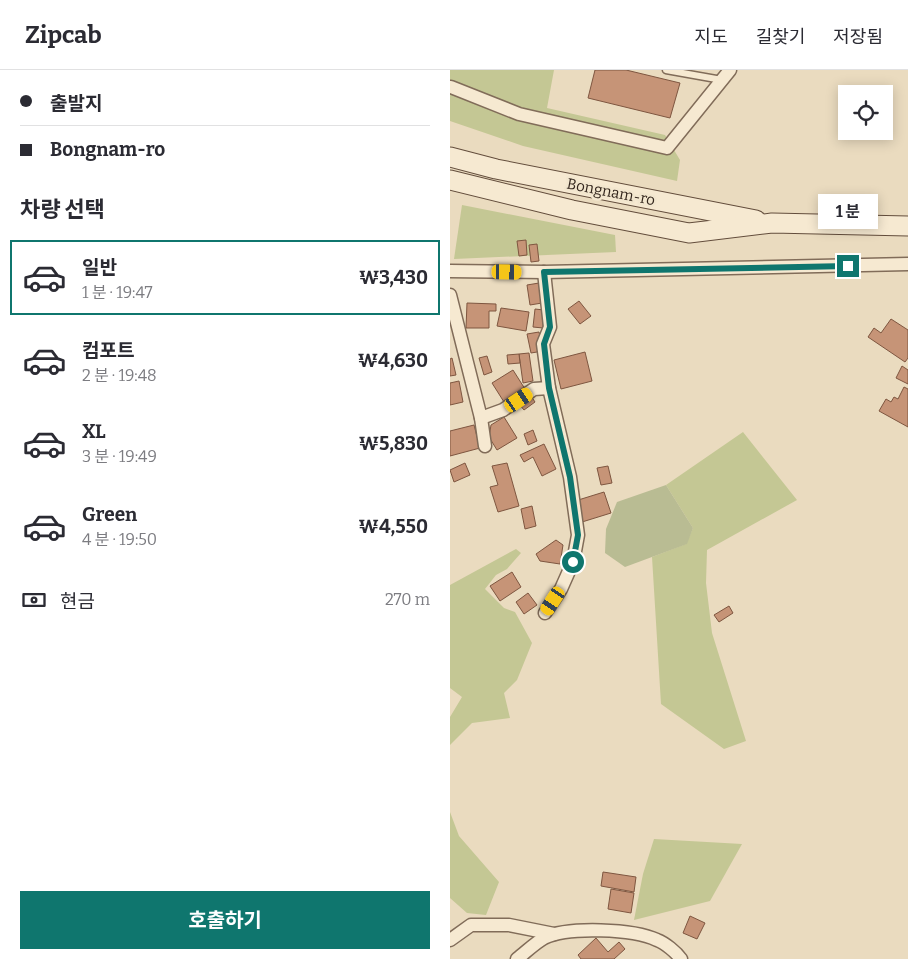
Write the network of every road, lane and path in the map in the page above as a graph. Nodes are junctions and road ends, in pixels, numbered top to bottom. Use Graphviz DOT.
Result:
graph roads {
  1 [pos="666,70"];
  2 [pos="726,75"];
  3 [pos="451,87"];
  4 [pos="450,157"];
  5 [pos="450,180"];
  6 [pos="772,223"];
  7 [pos="908,226"];
  8 [pos="908,264"];
  9 [pos="450,271"];
  10 [pos="544,272"];
  11 [pos="450,295"];
  12 [pos="549,388"];
  13 [pos="481,418"];
  14 [pos="486,446"];
  15 [pos="545,613"];
  16 [pos="556,935"];
  17 [pos="450,940"];
  18 [pos="517,959"];
  19 [pos="681,959"];
  1 -- 2 [label="lane"];
  2 -- 3 [label="street"];
  4 -- 6 [label="main road, Bongnam-ro"];
  5 -- 6 [label="main road, Bongnam-ro"];
  6 -- 7 [label="main road, Bongnam-ro"];
  8 -- 10 [label="street"];
  9 -- 10 [label="street"];
  10 -- 12 [label="street"];
  11 -- 13 [label="street"];
  12 -- 13 [label="street"];
  12 -- 15 [label="street"];
  13 -- 14 [label="street"];
  16 -- 17 [label="street"];
  16 -- 18 [label="street"];
  16 -- 19 [label="street"];
}
